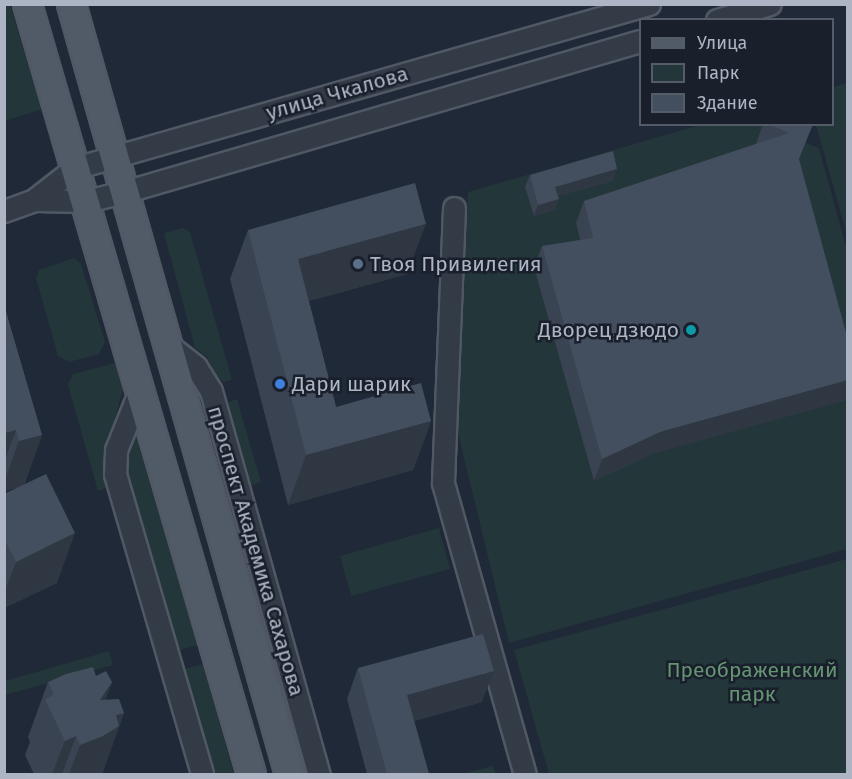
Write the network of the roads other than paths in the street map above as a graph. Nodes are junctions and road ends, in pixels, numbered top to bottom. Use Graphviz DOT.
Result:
graph roads {
  1 [pos="27,4"];
  2 [pos="71,4"];
  3 [pos="649,4"];
  4 [pos="770,4"];
  5 [pos="724,18"];
  6 [pos="639,41"];
  7 [pos="115,156"];
  8 [pos="75,168"];
  9 [pos="124,192"];
  10 [pos="34,200"];
  11 [pos="87,201"];
  12 [pos="454,208"];
  13 [pos="4,211"];
  14 [pos="167,344"];
  15 [pos="140,390"];
  16 [pos="202,774"];
  17 [pos="251,774"];
  18 [pos="289,774"];
  19 [pos="319,774"];
  20 [pos="525,774"];
  1 -- 8 [label="main road"];
  2 -- 7 [label="main road, проспект Академика Сахарова"];
  3 -- 7 [label="street, улица Чкалова"];
  4 -- 5 [label="street"];
  6 -- 9 [label="street, улица Чкалова"];
  7 -- 8 [label="street, улица Чкалова"];
  7 -- 9 [label="main road, проспект Академика Сахарова"];
  8 -- 10 [label="street, улица Чкалова"];
  8 -- 11 [label="main road"];
  9 -- 11 [label="street, улица Чкалова"];
  9 -- 14 [label="main road, проспект Академика Сахарова"];
  10 -- 11 [label="street, улица Чкалова"];
  10 -- 13 [label="street, улица Чкалова"];
  11 -- 15 [label="main road"];
  12 -- 20 [label="street"];
  14 -- 18 [label="main road, проспект Академика Сахарова"];
  14 -- 19 [label="street, проспект Академика Сахарова"];
  15 -- 16 [label="street"];
  15 -- 17 [label="main road"];
}
